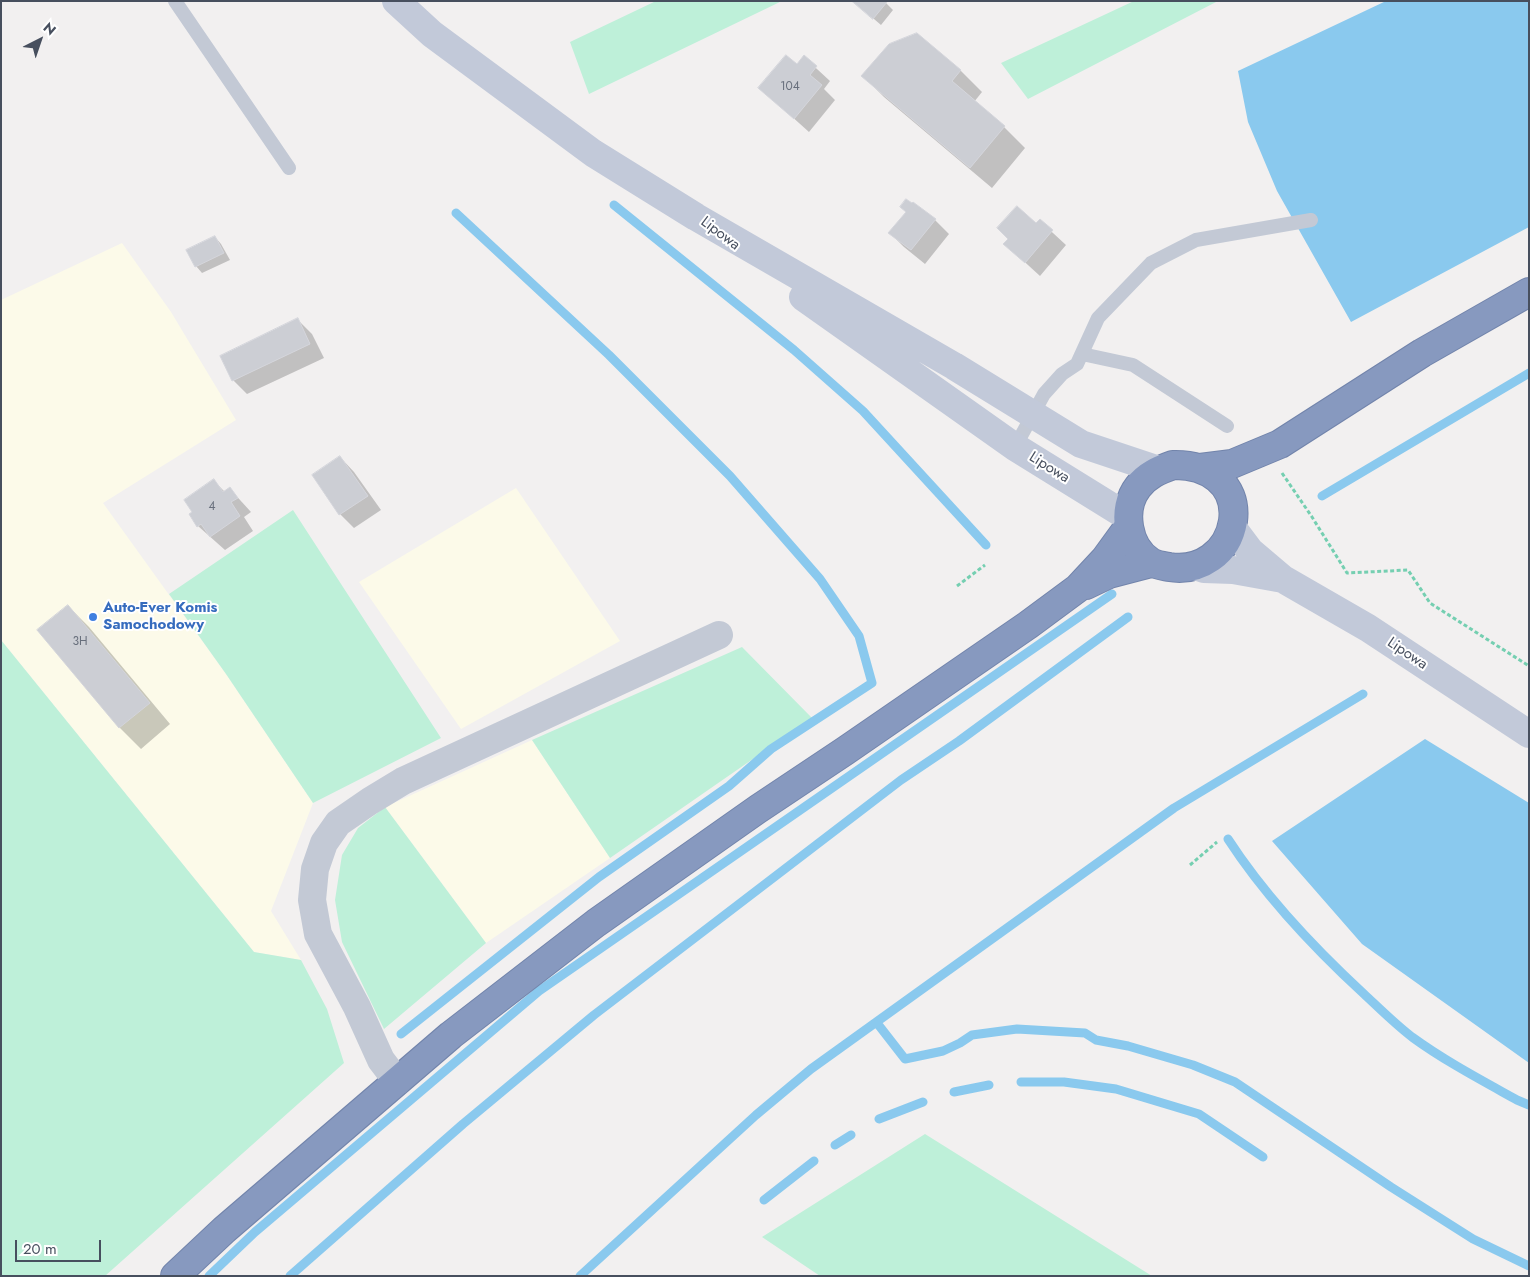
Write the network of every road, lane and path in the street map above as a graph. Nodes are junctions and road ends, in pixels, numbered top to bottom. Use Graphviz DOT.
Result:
graph roads {
  1 [pos="175,1"];
  2 [pos="396,1"];
  3 [pos="289,168"];
  4 [pos="696,216"];
  5 [pos="1311,220"];
  6 [pos="1529,292"];
  7 [pos="1082,354"];
  8 [pos="1032,413"];
  9 [pos="1227,426"];
  10 [pos="1015,447"];
  11 [pos="1274,450"];
  12 [pos="1200,468"];
  13 [pos="1159,470"];
  14 [pos="1231,498"];
  15 [pos="1128,522"];
  16 [pos="1232,528"];
  17 [pos="1151,563"];
  18 [pos="985,565"];
  19 [pos="1195,566"];
  20 [pos="1282,579"];
  21 [pos="957,586"];
  22 [pos="1078,588"];
  23 [pos="719,635"];
  24 [pos="1529,666"];
  25 [pos="1529,734"];
  26 [pos="1217,842"];
  27 [pos="1190,865"];
  28 [pos="397,1080"];
  29 [pos="175,1276"];
  1 -- 3 [label="lane"];
  2 -- 4 [label="main road"];
  4 -- 8 [label="main road, Lipowa"];
  4 -- 10 [label="main road, Lipowa"];
  5 -- 7 [label="lane"];
  6 -- 11 [label="highway"];
  7 -- 8 [label="lane"];
  7 -- 9 [label="lane"];
  8 -- 10 [label="lane"];
  8 -- 13 [label="main road, Lipowa"];
  10 -- 15 [label="main road, Lipowa"];
  11 -- 12 [label="highway"];
  11 -- 14 [label="highway"];
  11 -- 24 [label="path"];
  12 -- 13 [label="highway"];
  12 -- 14 [label="highway"];
  13 -- 15 [label="highway"];
  14 -- 16 [label="highway"];
  15 -- 17 [label="highway"];
  15 -- 22 [label="highway"];
  16 -- 19 [label="highway, Lipowa"];
  16 -- 20 [label="main road, Lipowa"];
  17 -- 19 [label="highway, Lipowa"];
  17 -- 22 [label="highway"];
  18 -- 21 [label="path"];
  19 -- 20 [label="main road, Lipowa"];
  20 -- 25 [label="main road, Lipowa"];
  22 -- 28 [label="highway"];
  23 -- 28 [label="street"];
  26 -- 27 [label="path"];
  28 -- 29 [label="highway"];
}
